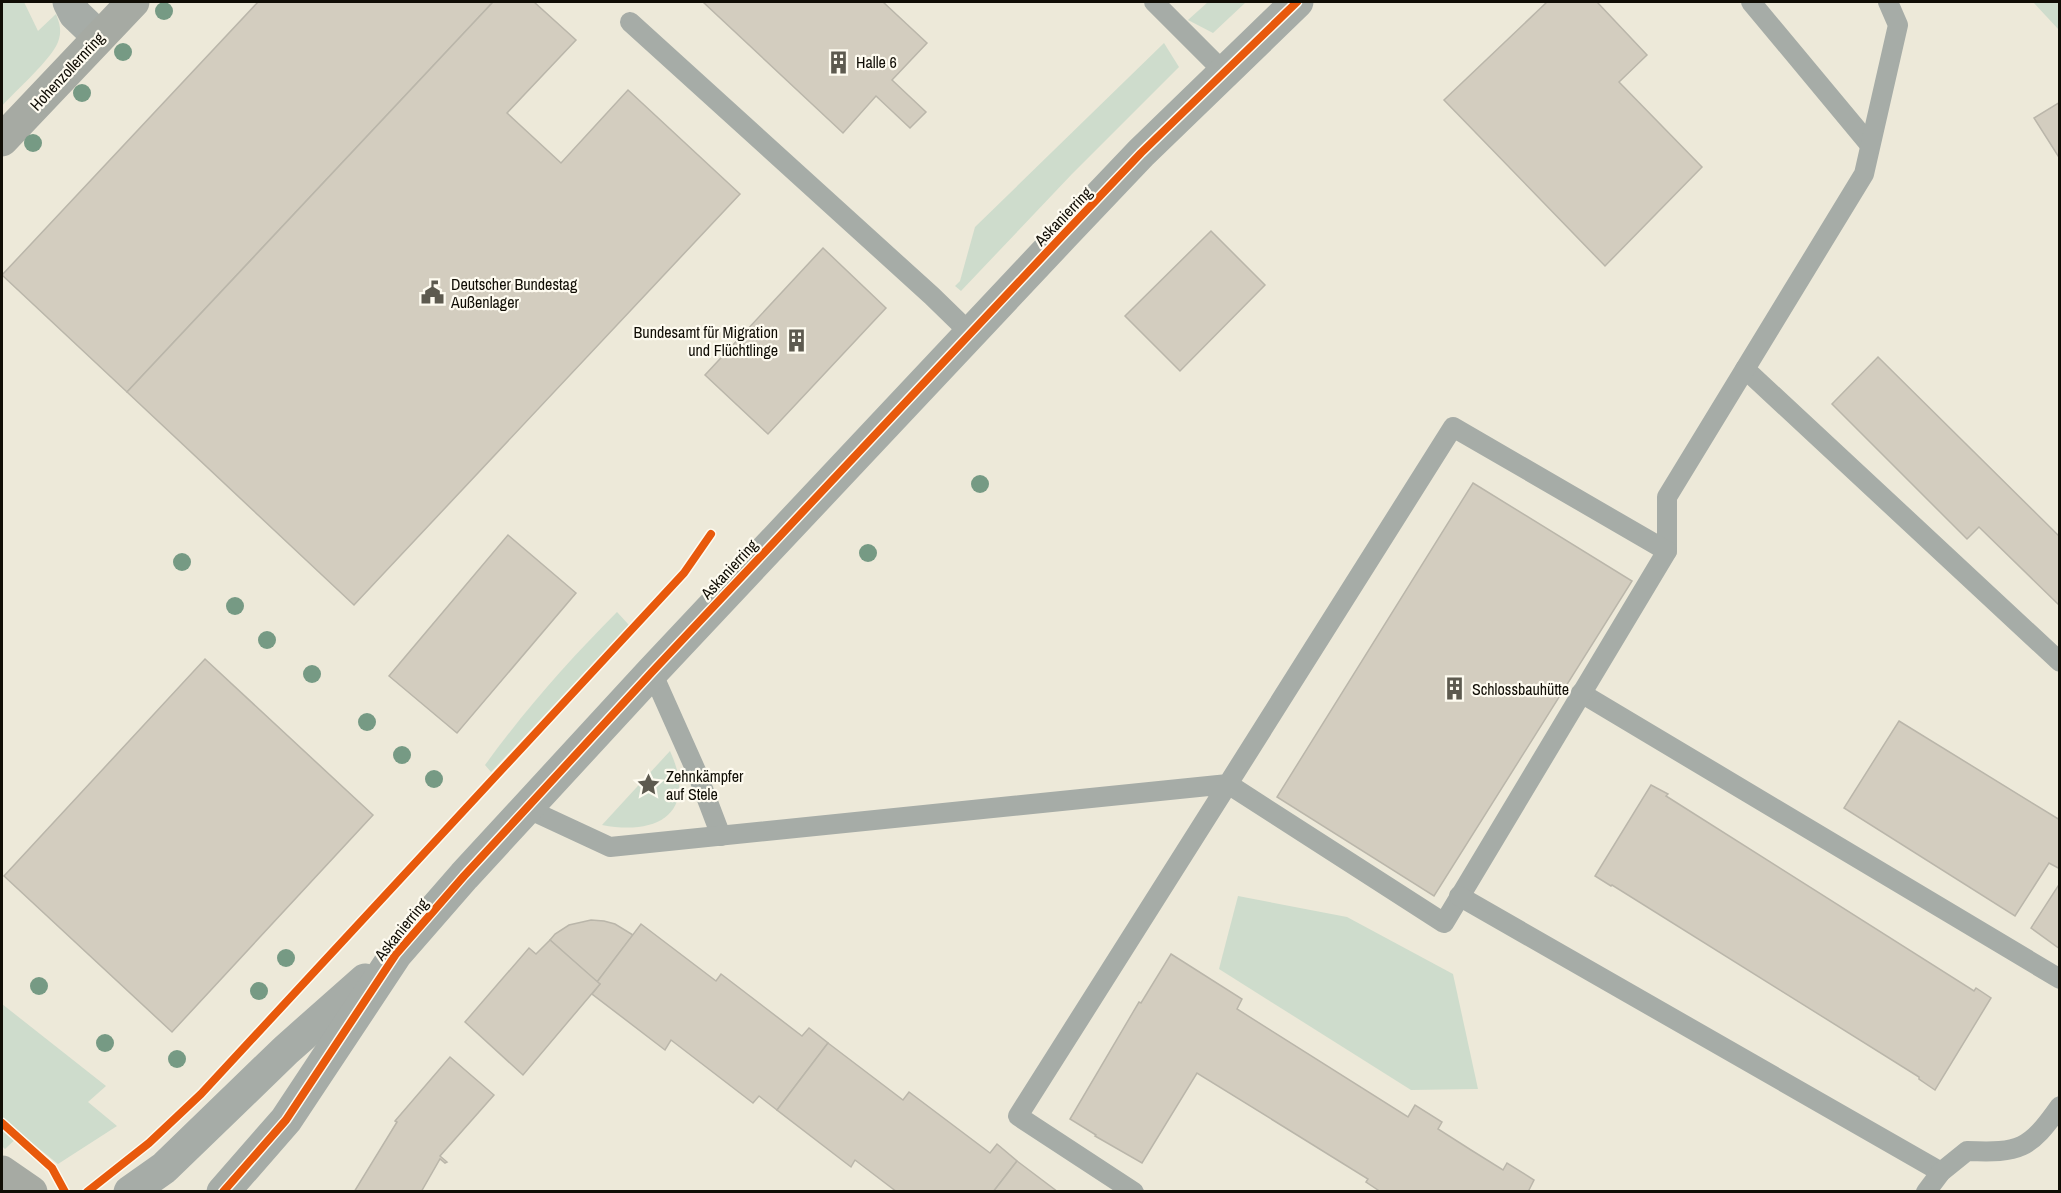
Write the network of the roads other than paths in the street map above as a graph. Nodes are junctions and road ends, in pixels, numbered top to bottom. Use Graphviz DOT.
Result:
graph roads {
  1 [pos="69,2"];
  2 [pos="133,2"];
  3 [pos="1154,2"];
  4 [pos="1297,2"];
  5 [pos="1751,2"];
  6 [pos="1888,2"];
  7 [pos="630,22"];
  8 [pos="99,37"];
  9 [pos="1224,72"];
  10 [pos="2,140"];
  11 [pos="1870,145"];
  12 [pos="970,333"];
  13 [pos="1744,369"];
  14 [pos="1667,551"];
  15 [pos="2060,662"];
  16 [pos="652,672"];
  17 [pos="1581,693"];
  18 [pos="1228,784"];
  19 [pos="525,808"];
  20 [pos="721,836"];
  21 [pos="1459,896"];
  22 [pos="396,954"];
  23 [pos="2060,979"];
  24 [pos="2060,1106"];
  25 [pos="2,1172"];
  26 [pos="1941,1172"];
  27 [pos="31,1191"];
  28 [pos="130,1191"];
  29 [pos="223,1191"];
  30 [pos="1134,1191"];
  31 [pos="1926,1191"];
  1 -- 8 [label="street"];
  2 -- 8 [label="street, Hohenzollernring"];
  3 -- 9 [label="lane"];
  4 -- 9 [label="street, Askanierring"];
  5 -- 11 [label="lane"];
  6 -- 11 [label="lane"];
  7 -- 12 [label="lane"];
  8 -- 10 [label="street, Hohenzollernring"];
  9 -- 12 [label="street, Askanierring"];
  11 -- 13 [label="lane"];
  12 -- 16 [label="street, Askanierring"];
  13 -- 14 [label="lane"];
  13 -- 15 [label="lane"];
  14 -- 17 [label="lane"];
  14 -- 18 [label="lane"];
  16 -- 19 [label="street, Askanierring"];
  16 -- 20 [label="lane"];
  17 -- 21 [label="lane"];
  17 -- 23 [label="lane"];
  18 -- 20 [label="lane"];
  18 -- 21 [label="lane"];
  18 -- 30 [label="lane"];
  19 -- 20 [label="lane"];
  19 -- 22 [label="street, Askanierring"];
  21 -- 26 [label="lane"];
  22 -- 28 [label="street, Askanierring"];
  22 -- 29 [label="street, Askanierring"];
  24 -- 26 [label="lane"];
  25 -- 27 [label="street"];
  26 -- 31 [label="lane"];
}
